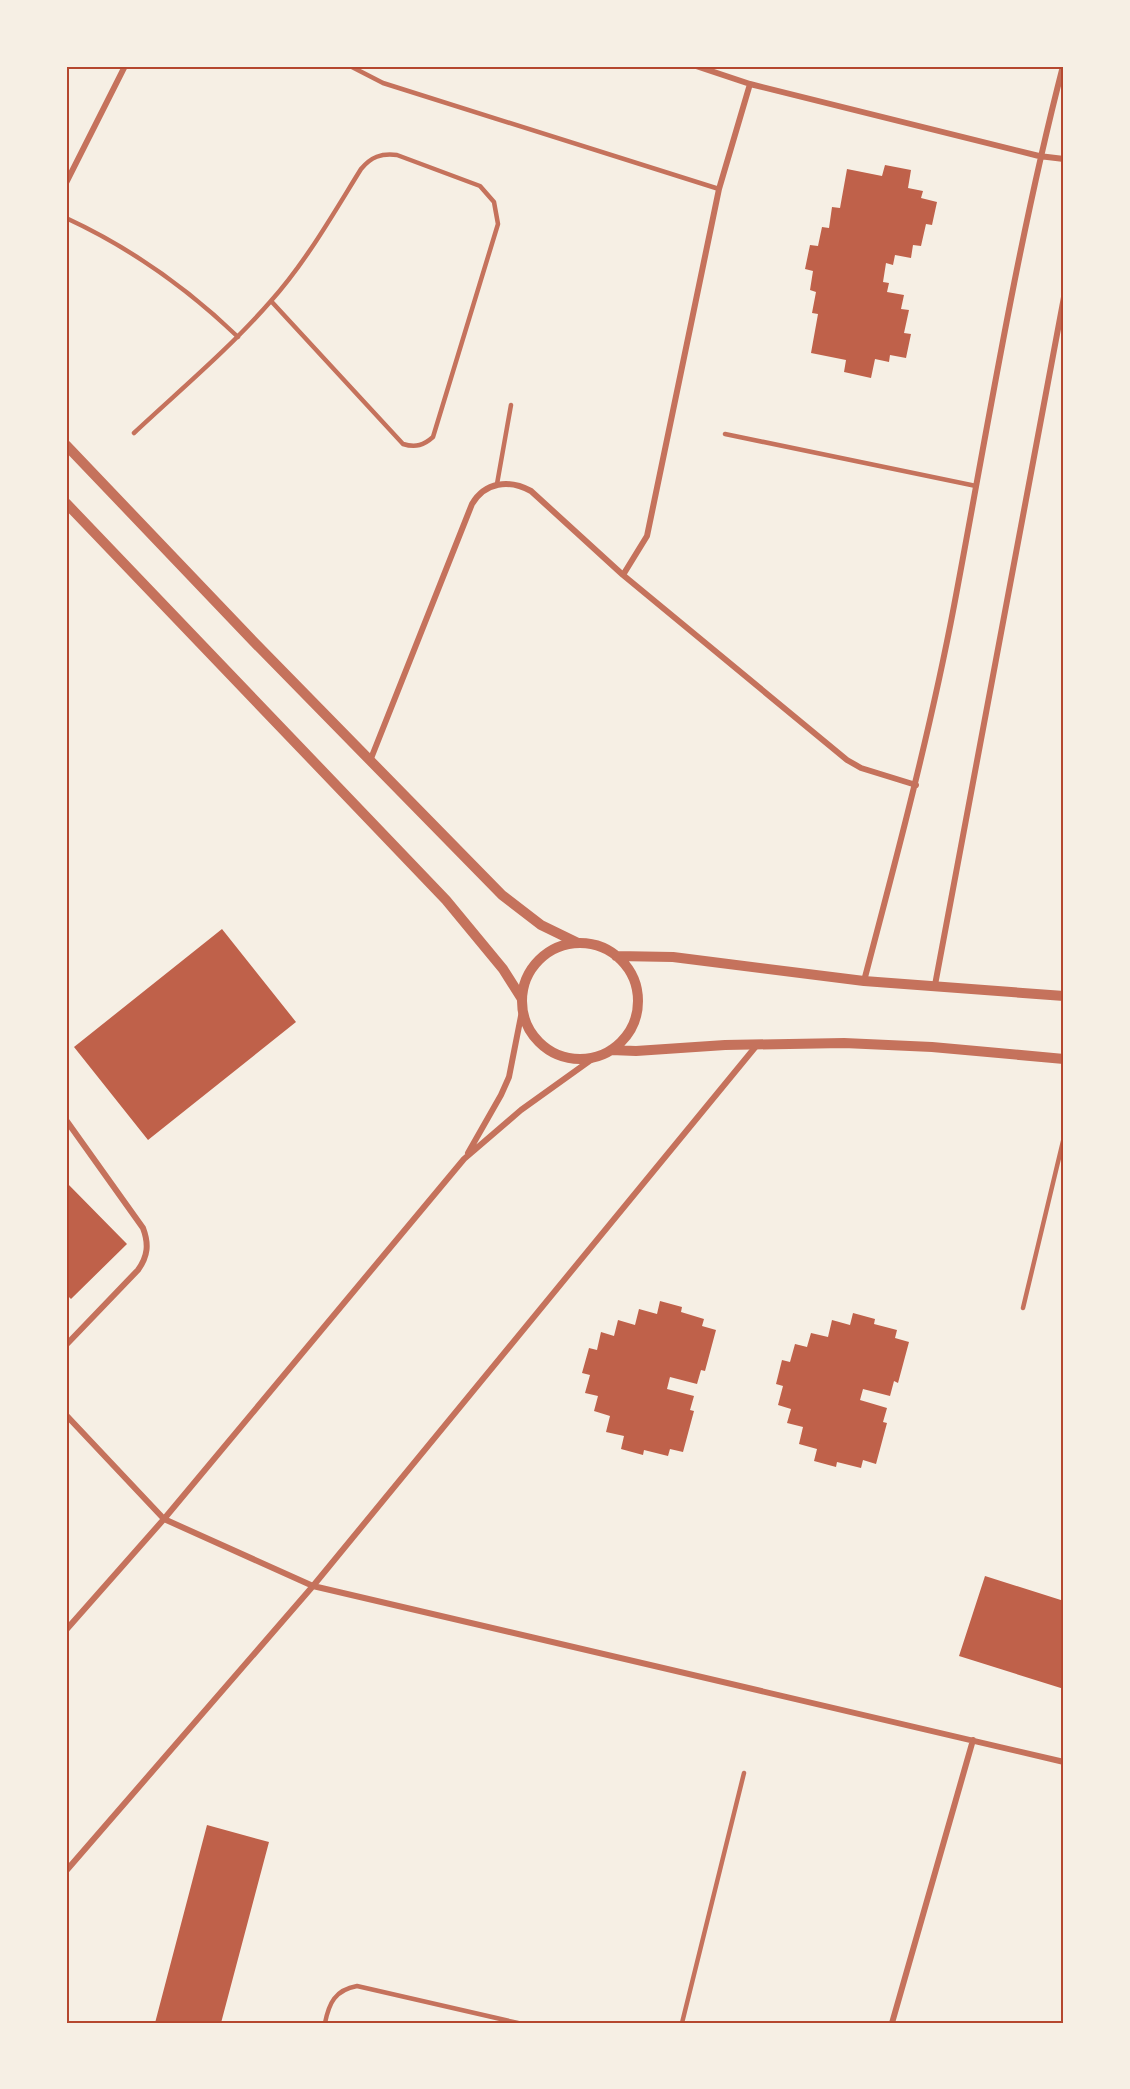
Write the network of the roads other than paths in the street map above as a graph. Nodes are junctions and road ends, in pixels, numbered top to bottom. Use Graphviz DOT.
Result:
graph roads {
  1 [pos="125,66"];
  2 [pos="350,66"];
  3 [pos="696,66"];
  4 [pos="1063,66"];
  5 [pos="750,84"];
  6 [pos="1039,156"];
  7 [pos="1064,159"];
  8 [pos="66,183"];
  9 [pos="719,189"];
  10 [pos="66,218"];
  11 [pos="1064,297"];
  12 [pos="271,301"];
  13 [pos="238,337"];
  14 [pos="511,405"];
  15 [pos="134,433"];
  16 [pos="725,435"];
  17 [pos="66,446"];
  18 [pos="497,484"];
  19 [pos="976,486"];
  20 [pos="66,503"];
  21 [pos="623,575"];
  22 [pos="370,761"];
  23 [pos="916,784"];
  24 [pos="578,943"];
  25 [pos="616,956"];
  26 [pos="864,981"];
  27 [pos="935,985"];
  28 [pos="1064,996"];
  29 [pos="522,999"];
  30 [pos="522,1011"];
  31 [pos="757,1045"];
  32 [pos="611,1050"];
  33 [pos="595,1058"];
  34 [pos="1064,1059"];
  35 [pos="66,1120"];
  36 [pos="1064,1137"];
  37 [pos="464,1159"];
  38 [pos="1023,1308"];
  39 [pos="66,1345"];
  40 [pos="66,1416"];
  41 [pos="164,1519"];
  42 [pos="313,1586"];
  43 [pos="66,1630"];
  44 [pos="973,1740"];
  45 [pos="1064,1762"];
  46 [pos="744,1773"];
  47 [pos="66,1870"];
  48 [pos="325,2023"];
  49 [pos="518,2023"];
  50 [pos="682,2023"];
  51 [pos="892,2023"];
  1 -- 8 [label="street"];
  2 -- 9 [label="lane"];
  3 -- 5 [label="street"];
  4 -- 6 [label="street"];
  5 -- 6 [label="street"];
  5 -- 9 [label="street"];
  6 -- 7 [label="street"];
  6 -- 19 [label="street"];
  9 -- 21 [label="street"];
  10 -- 13 [label="lane"];
  11 -- 27 [label="street"];
  12 -- 12 [label="lane"];
  12 -- 13 [label="lane"];
  13 -- 15 [label="lane"];
  14 -- 18 [label="lane"];
  16 -- 19 [label="lane"];
  17 -- 22 [label="street"];
  18 -- 21 [label="street"];
  18 -- 22 [label="street"];
  19 -- 23 [label="street"];
  20 -- 29 [label="street"];
  21 -- 23 [label="street"];
  22 -- 24 [label="street"];
  23 -- 26 [label="street"];
  24 -- 25 [label="street"];
  24 -- 29 [label="street"];
  25 -- 26 [label="street"];
  25 -- 32 [label="street"];
  26 -- 27 [label="street"];
  27 -- 28 [label="street"];
  29 -- 30 [label="street"];
  30 -- 33 [label="street"];
  30 -- 37 [label="street"];
  31 -- 32 [label="street"];
  31 -- 34 [label="street"];
  31 -- 42 [label="street"];
  32 -- 33 [label="street"];
  33 -- 37 [label="street"];
  35 -- 39 [label="street"];
  36 -- 38 [label="lane"];
  37 -- 41 [label="street"];
  40 -- 41 [label="street"];
  41 -- 42 [label="street"];
  41 -- 43 [label="street"];
  42 -- 44 [label="street"];
  42 -- 47 [label="street"];
  44 -- 45 [label="street"];
  44 -- 51 [label="street"];
  46 -- 50 [label="lane"];
  48 -- 49 [label="lane"];
}
